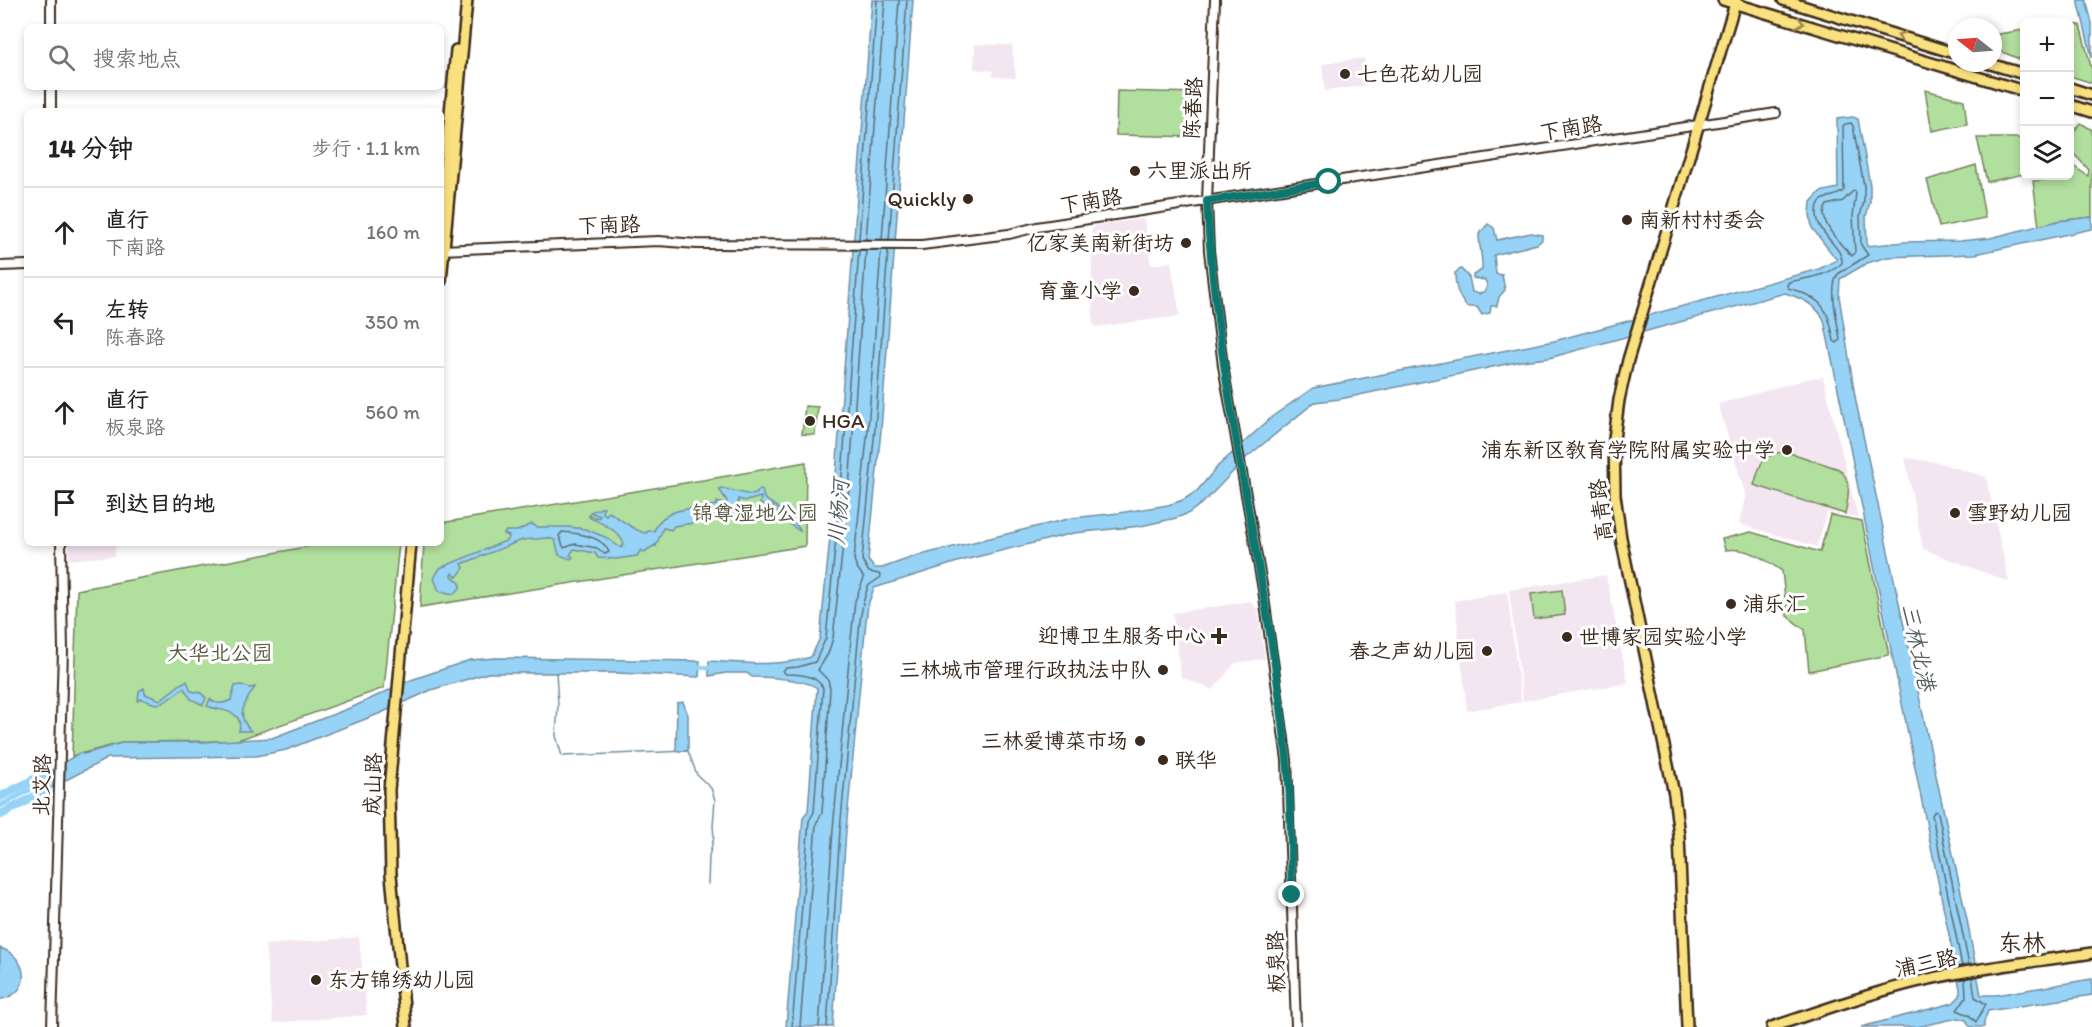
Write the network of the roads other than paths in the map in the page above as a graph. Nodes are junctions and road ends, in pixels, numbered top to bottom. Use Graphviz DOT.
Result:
graph roads {
  1 [pos="51,0"];
  2 [pos="460,0"];
  3 [pos="466,0"];
  4 [pos="1215,0"];
  5 [pos="1724,0"];
  6 [pos="1783,0"];
  7 [pos="1735,2"];
  8 [pos="51,24"];
  9 [pos="1948,51"];
  10 [pos="2002,67"];
  11 [pos="2020,73"];
  12 [pos="2020,89"];
  13 [pos="51,90"];
  14 [pos="2074,106"];
  15 [pos="51,108"];
  16 [pos="2092,112"];
  17 [pos="1776,113"];
  18 [pos="1698,127"];
  19 [pos="444,175"];
  20 [pos="1207,201"];
  21 [pos="444,229"];
  22 [pos="444,250"];
  23 [pos="24,265"];
  24 [pos="0,266"];
  25 [pos="1241,467"];
  26 [pos="61,546"];
  27 [pos="411,546"];
  28 [pos="416,546"];
  29 [pos="401,682"];
  30 [pos="398,709"];
  31 [pos="2092,953"];
  32 [pos="52,1027"];
  33 [pos="406,1027"];
  34 [pos="412,1027"];
  35 [pos="1296,1027"];
  36 [pos="1687,1027"];
  37 [pos="1772,1027"];
  1 -- 8 [label="street"];
  2 -- 19 [label="main road"];
  3 -- 21 [label="main road"];
  4 -- 20 [label="street, 陈春路"];
  5 -- 7 [label="main road"];
  9 -- 6 [label="main road, one-way"];
  7 -- 12 [label="main road, one-way"];
  7 -- 18 [label="main road, 高青路"];
  10 -- 11 [label="main road"];
  13 -- 15 [label="street"];
  14 -- 16 [label="main road"];
  17 -- 18 [label="street, 下南路"];
  18 -- 20 [label="street, 下南路"];
  18 -- 36 [label="main road, 高青路"];
  20 -- 22 [label="street, 下南路"];
  20 -- 25 [label="street, 陈春路"];
  23 -- 24 [label="street"];
  25 -- 35 [label="street, 板泉路"];
  26 -- 32 [label="street, 北艾路"];
  27 -- 29 [label="main road, 成山路"];
  28 -- 29 [label="main road, 成山路"];
  29 -- 30 [label="main road, 成山路"];
  30 -- 33 [label="main road, 成山路"];
  30 -- 34 [label="main road, 成山路"];
  31 -- 37 [label="main road, 浦三路"];
}
